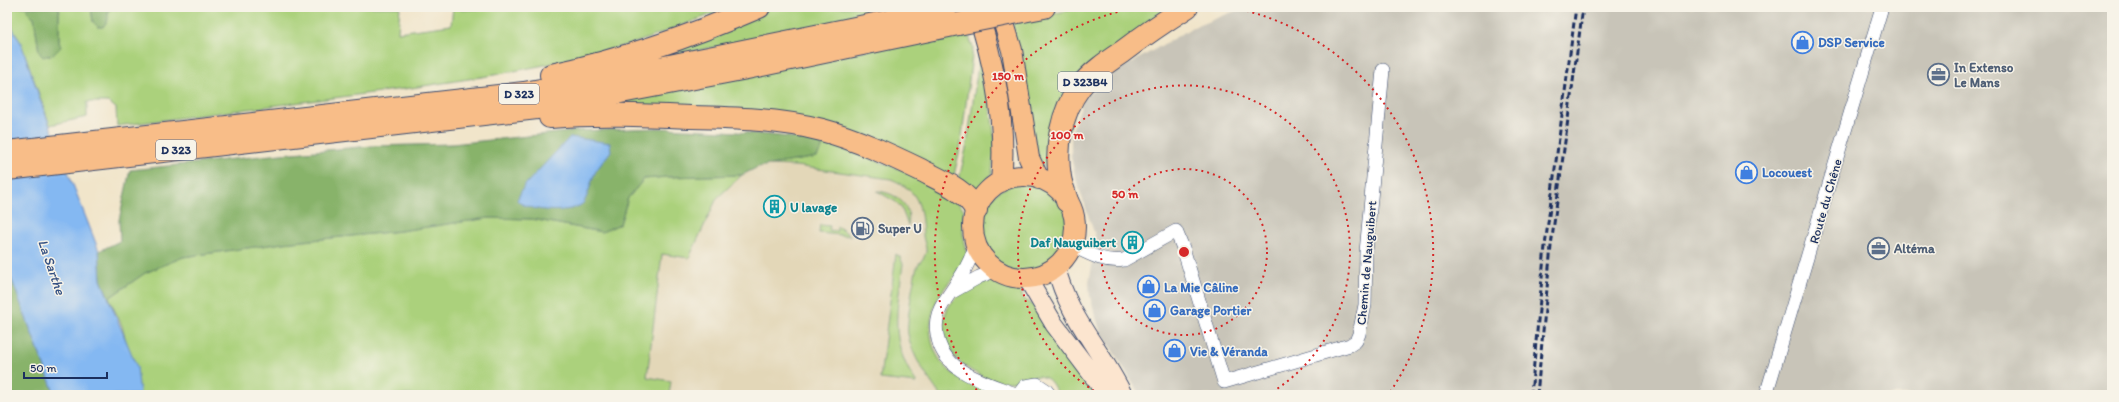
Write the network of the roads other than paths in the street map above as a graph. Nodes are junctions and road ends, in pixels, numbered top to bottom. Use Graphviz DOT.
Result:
graph roads {
  1 [pos="758,7"];
  2 [pos="976,7"];
  3 [pos="999,7"];
  4 [pos="1044,7"];
  5 [pos="1187,7"];
  6 [pos="1882,7"];
  7 [pos="956,13"];
  8 [pos="1383,70"];
  9 [pos="201,130"];
  10 [pos="270,140"];
  11 [pos="80,151"];
  12 [pos="7,152"];
  13 [pos="7,169"];
  14 [pos="1039,179"];
  15 [pos="1001,182"];
  16 [pos="1067,201"];
  17 [pos="976,210"];
  18 [pos="976,242"];
  19 [pos="1071,245"];
  20 [pos="1056,267"];
  21 [pos="997,270"];
  22 [pos="1027,278"];
  23 [pos="952,292"];
  24 [pos="1018,395"];
  25 [pos="1050,395"];
  26 [pos="1105,395"];
  27 [pos="1123,395"];
  28 [pos="1766,395"];
  1 -- 9 [label="highway"];
  2 -- 15 [label="main road"];
  3 -- 14 [label="main road"];
  4 -- 7 [label="highway, D 323, bridge"];
  5 -- 16 [label="highway, D 323B4"];
  6 -- 28 [label="street, Route du Chêne"];
  7 -- 9 [label="highway, D 323"];
  7 -- 10 [label="highway, D 323"];
  8 -- 19 [label="street, Chemin de Nauguibert"];
  9 -- 11 [label="highway, D 323"];
  10 -- 11 [label="highway, D 323"];
  10 -- 17 [label="highway"];
  11 -- 12 [label="highway, D 323"];
  11 -- 13 [label="highway, D 323"];
  14 -- 15 [label="main road"];
  14 -- 16 [label="main road"];
  15 -- 17 [label="main road"];
  16 -- 19 [label="main road"];
  17 -- 18 [label="main road"];
  18 -- 21 [label="main road"];
  18 -- 23 [label="street"];
  19 -- 20 [label="main road"];
  20 -- 22 [label="main road"];
  20 -- 27 [label="main road"];
  21 -- 22 [label="main road"];
  21 -- 23 [label="street"];
  22 -- 26 [label="main road"];
  23 -- 24 [label="street"];
  24 -- 25 [label="street"];
}
